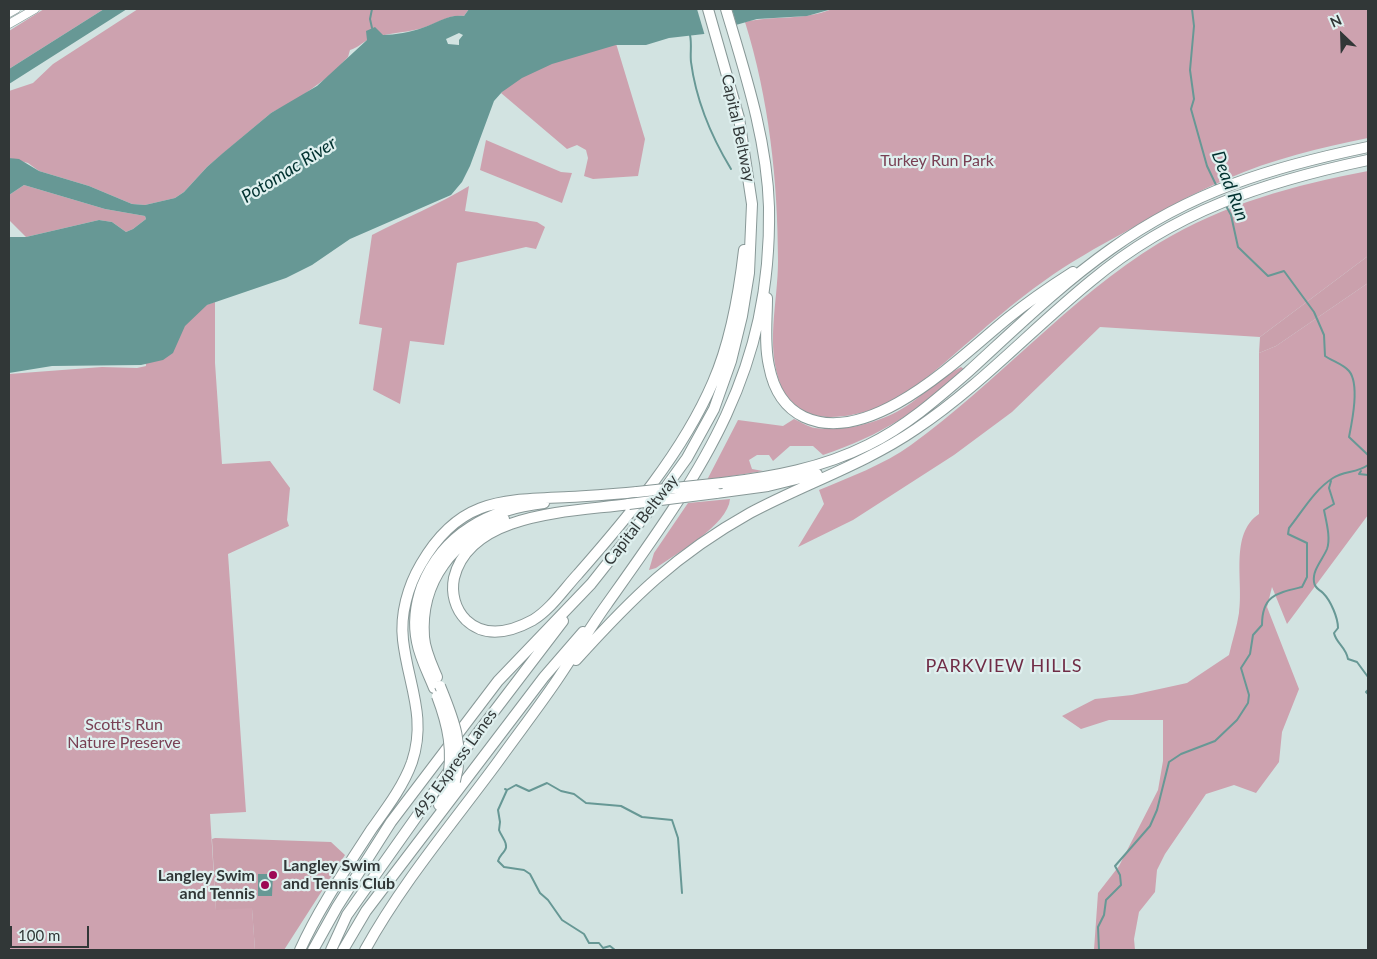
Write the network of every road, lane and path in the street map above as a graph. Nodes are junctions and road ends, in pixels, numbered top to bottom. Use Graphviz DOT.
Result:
graph roads {
  1 [pos="16,9"];
  2 [pos="35,9"];
  3 [pos="708,9"];
  4 [pos="726,9"];
  5 [pos="9,13"];
  6 [pos="9,24"];
  7 [pos="1368,147"];
  8 [pos="1368,160"];
  9 [pos="748,169"];
  10 [pos="768,232"];
  11 [pos="1106,252"];
  12 [pos="858,460"];
  13 [pos="637,492"];
  14 [pos="628,504"];
  15 [pos="591,584"];
  16 [pos="603,609"];
  17 [pos="557,682"];
  18 [pos="437,687"];
  19 [pos="450,768"];
  20 [pos="451,782"];
  21 [pos="366,911"];
  22 [pos="347,915"];
  23 [pos="300,950"];
  24 [pos="313,950"];
  25 [pos="331,950"];
  26 [pos="344,950"];
  27 [pos="365,950"];
  1 -- 5 [label="main road"];
  2 -- 6 [label="main road"];
  3 -- 9 [label="highway, Capital Beltway"];
  4 -- 10 [label="highway, Capital Beltway"];
  7 -- 11 [label="highway"];
  8 -- 12 [label="highway"];
  9 -- 14 [label="highway"];
  9 -- 15 [label="highway, Capital Beltway"];
  10 -- 11 [label="highway"];
  10 -- 16 [label="highway, Capital Beltway"];
  11 -- 13 [label="highway, bridge"];
  12 -- 14 [label="highway, bridge"];
  12 -- 17 [label="highway"];
  13 -- 18 [label="highway"];
  13 -- 23 [label="highway"];
  14 -- 18 [label="highway"];
  15 -- 19 [label="highway, 495 Express Lanes"];
  15 -- 24 [label="highway, Capital Beltway"];
  16 -- 17 [label="highway, Capital Beltway"];
  16 -- 21 [label="highway, 495 Express Lanes"];
  17 -- 27 [label="highway, Capital Beltway"];
  18 -- 19 [label="highway, bridge"];
  18 -- 20 [label="highway, bridge"];
  19 -- 20 [label="highway, bridge"];
  19 -- 22 [label="highway, 495 Express Lanes"];
  20 -- 21 [label="highway"];
  20 -- 22 [label="highway"];
  21 -- 26 [label="highway, 495 Express Lanes"];
  22 -- 25 [label="highway, 495 Express Lanes"];
}
